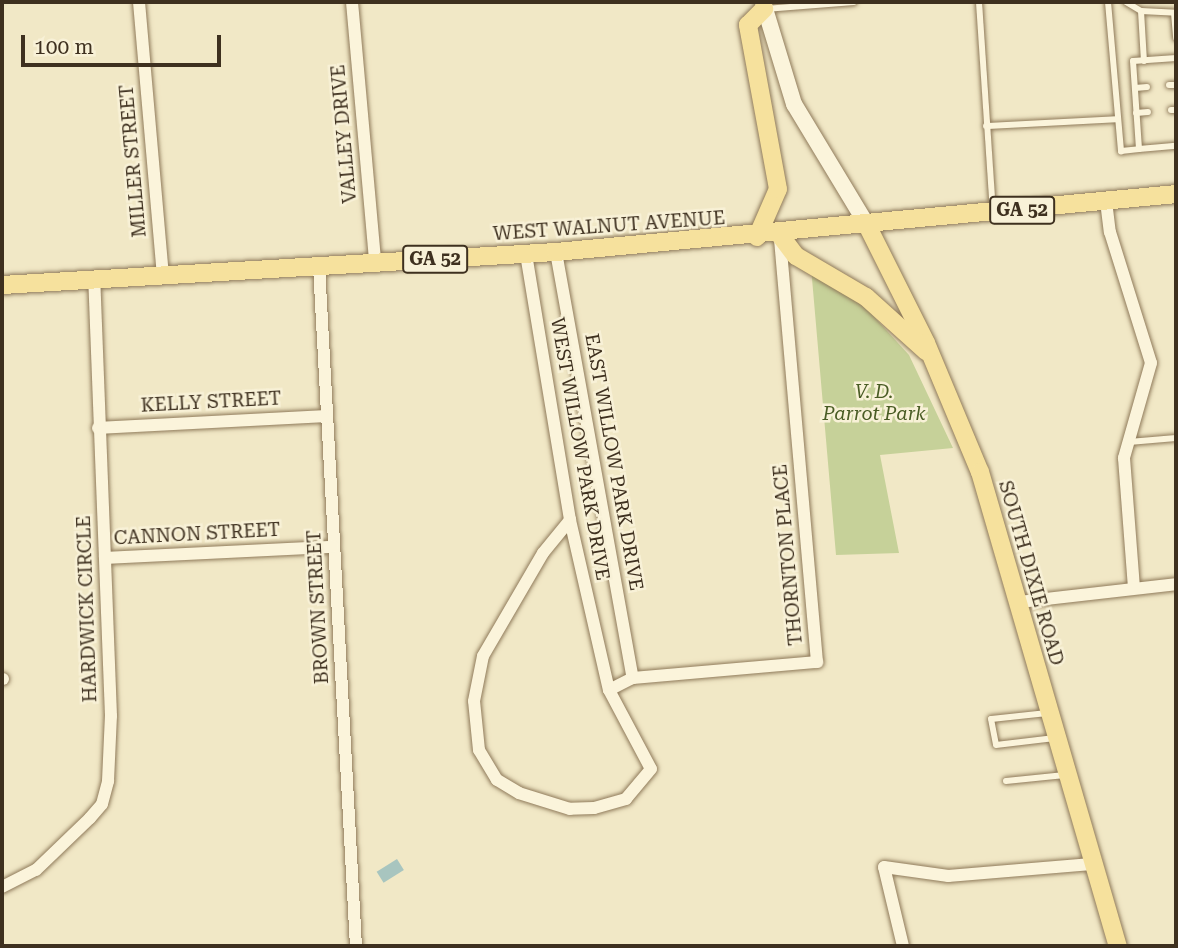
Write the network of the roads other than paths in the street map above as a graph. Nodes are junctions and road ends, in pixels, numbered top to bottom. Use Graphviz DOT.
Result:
graph roads {
  1 [pos="139,2"];
  2 [pos="352,2"];
  3 [pos="854,2"];
  4 [pos="979,2"];
  5 [pos="1108,2"];
  6 [pos="1126,2"];
  7 [pos="764,5"];
  8 [pos="1141,10"];
  9 [pos="1175,13"];
  10 [pos="1176,38"];
  11 [pos="1176,58"];
  12 [pos="1143,61"];
  13 [pos="1147,87"];
  14 [pos="1135,88"];
  15 [pos="1148,112"];
  16 [pos="1136,113"];
  17 [pos="1118,119"];
  18 [pos="986,126"];
  19 [pos="1176,146"];
  20 [pos="1139,149"];
  21 [pos="1176,194"];
  22 [pos="1106,201"];
  23 [pos="993,212"];
  24 [pos="867,225"];
  25 [pos="780,234"];
  26 [pos="757,237"];
  27 [pos="556,252"];
  28 [pos="526,254"];
  29 [pos="375,262"];
  30 [pos="320,266"];
  31 [pos="163,275"];
  32 [pos="94,279"];
  33 [pos="2,285"];
  34 [pos="933,359"];
  35 [pos="326,416"];
  36 [pos="98,428"];
  37 [pos="1176,438"];
  38 [pos="1127,442"];
  39 [pos="569,520"];
  40 [pos="334,547"];
  41 [pos="105,558"];
  42 [pos="1176,584"];
  43 [pos="1134,588"];
  44 [pos="1019,602"];
  45 [pos="633,678"];
  46 [pos="609,690"];
  47 [pos="1049,713"];
  48 [pos="1056,738"];
  49 [pos="1067,775"];
  50 [pos="1006,781"];
  51 [pos="1091,864"];
  52 [pos="2,887"];
  53 [pos="356,946"];
  54 [pos="903,946"];
  55 [pos="1118,946"];
  1 -- 31 [label="street, MILLER STREET"];
  2 -- 29 [label="street, VALLEY DRIVE"];
  3 -- 7 [label="lane"];
  4 -- 18 [label="lane"];
  5 -- 17 [label="lane"];
  6 -- 8 [label="lane"];
  7 -- 24 [label="main road"];
  7 -- 26 [label="main road"];
  8 -- 9 [label="lane"];
  8 -- 12 [label="lane"];
  9 -- 10 [label="lane"];
  11 -- 12 [label="lane"];
  12 -- 14 [label="lane"];
  13 -- 14 [label="lane"];
  14 -- 16 [label="lane"];
  15 -- 16 [label="lane"];
  16 -- 20 [label="lane"];
  17 -- 18 [label="lane"];
  17 -- 20 [label="lane"];
  18 -- 23 [label="lane"];
  19 -- 20 [label="lane"];
  21 -- 22 [label="main road, WEST WALNUT AVENUE / GA 52"];
  22 -- 23 [label="main road, WEST WALNUT AVENUE / GA 52"];
  22 -- 38 [label="street"];
  23 -- 24 [label="main road, WEST WALNUT AVENUE / GA 52"];
  24 -- 25 [label="main road, WEST WALNUT AVENUE / GA 52"];
  24 -- 34 [label="main road, SOUTH DIXIE ROAD"];
  25 -- 26 [label="main road, WEST WALNUT AVENUE / GA 52"];
  25 -- 34 [label="main road"];
  25 -- 45 [label="street, THORNTON PLACE"];
  26 -- 27 [label="main road, WEST WALNUT AVENUE / GA 52"];
  27 -- 28 [label="main road, WEST WALNUT AVENUE / GA 52"];
  27 -- 45 [label="street, EAST WILLOW PARK DRIVE"];
  28 -- 29 [label="main road, WEST WALNUT AVENUE / GA 52"];
  28 -- 39 [label="street, WEST WILLOW PARK DRIVE"];
  29 -- 30 [label="main road, WEST WALNUT AVENUE / GA 52"];
  30 -- 31 [label="main road, WEST WALNUT AVENUE / GA 52"];
  30 -- 35 [label="street, BROWN STREET"];
  31 -- 32 [label="main road, WEST WALNUT AVENUE / GA 52"];
  32 -- 33 [label="main road, WEST WALNUT AVENUE / GA 52"];
  32 -- 36 [label="street, HARDWICK CIRCLE"];
  34 -- 44 [label="main road, SOUTH DIXIE ROAD"];
  35 -- 36 [label="street, KELLY STREET"];
  35 -- 40 [label="street, BROWN STREET"];
  36 -- 41 [label="street, HARDWICK CIRCLE"];
  37 -- 38 [label="lane"];
  38 -- 43 [label="street"];
  39 -- 46 [label="street, WEST WILLOW PARK DRIVE"];
  39 -- 46 [label="street, WEST WILLOW PARK DRIVE"];
  40 -- 41 [label="street, CANNON STREET"];
  40 -- 53 [label="street, BROWN STREET"];
  41 -- 52 [label="street, HARDWICK CIRCLE"];
  42 -- 43 [label="street"];
  43 -- 44 [label="street"];
  44 -- 47 [label="main road, SOUTH DIXIE ROAD"];
  45 -- 46 [label="street, THORNTON PLACE"];
  47 -- 48 [label="main road, SOUTH DIXIE ROAD"];
  47 -- 48 [label="lane"];
  48 -- 49 [label="main road, SOUTH DIXIE ROAD"];
  49 -- 50 [label="lane"];
  49 -- 51 [label="main road, SOUTH DIXIE ROAD"];
  51 -- 54 [label="street"];
  51 -- 55 [label="main road, SOUTH DIXIE ROAD"];
}
